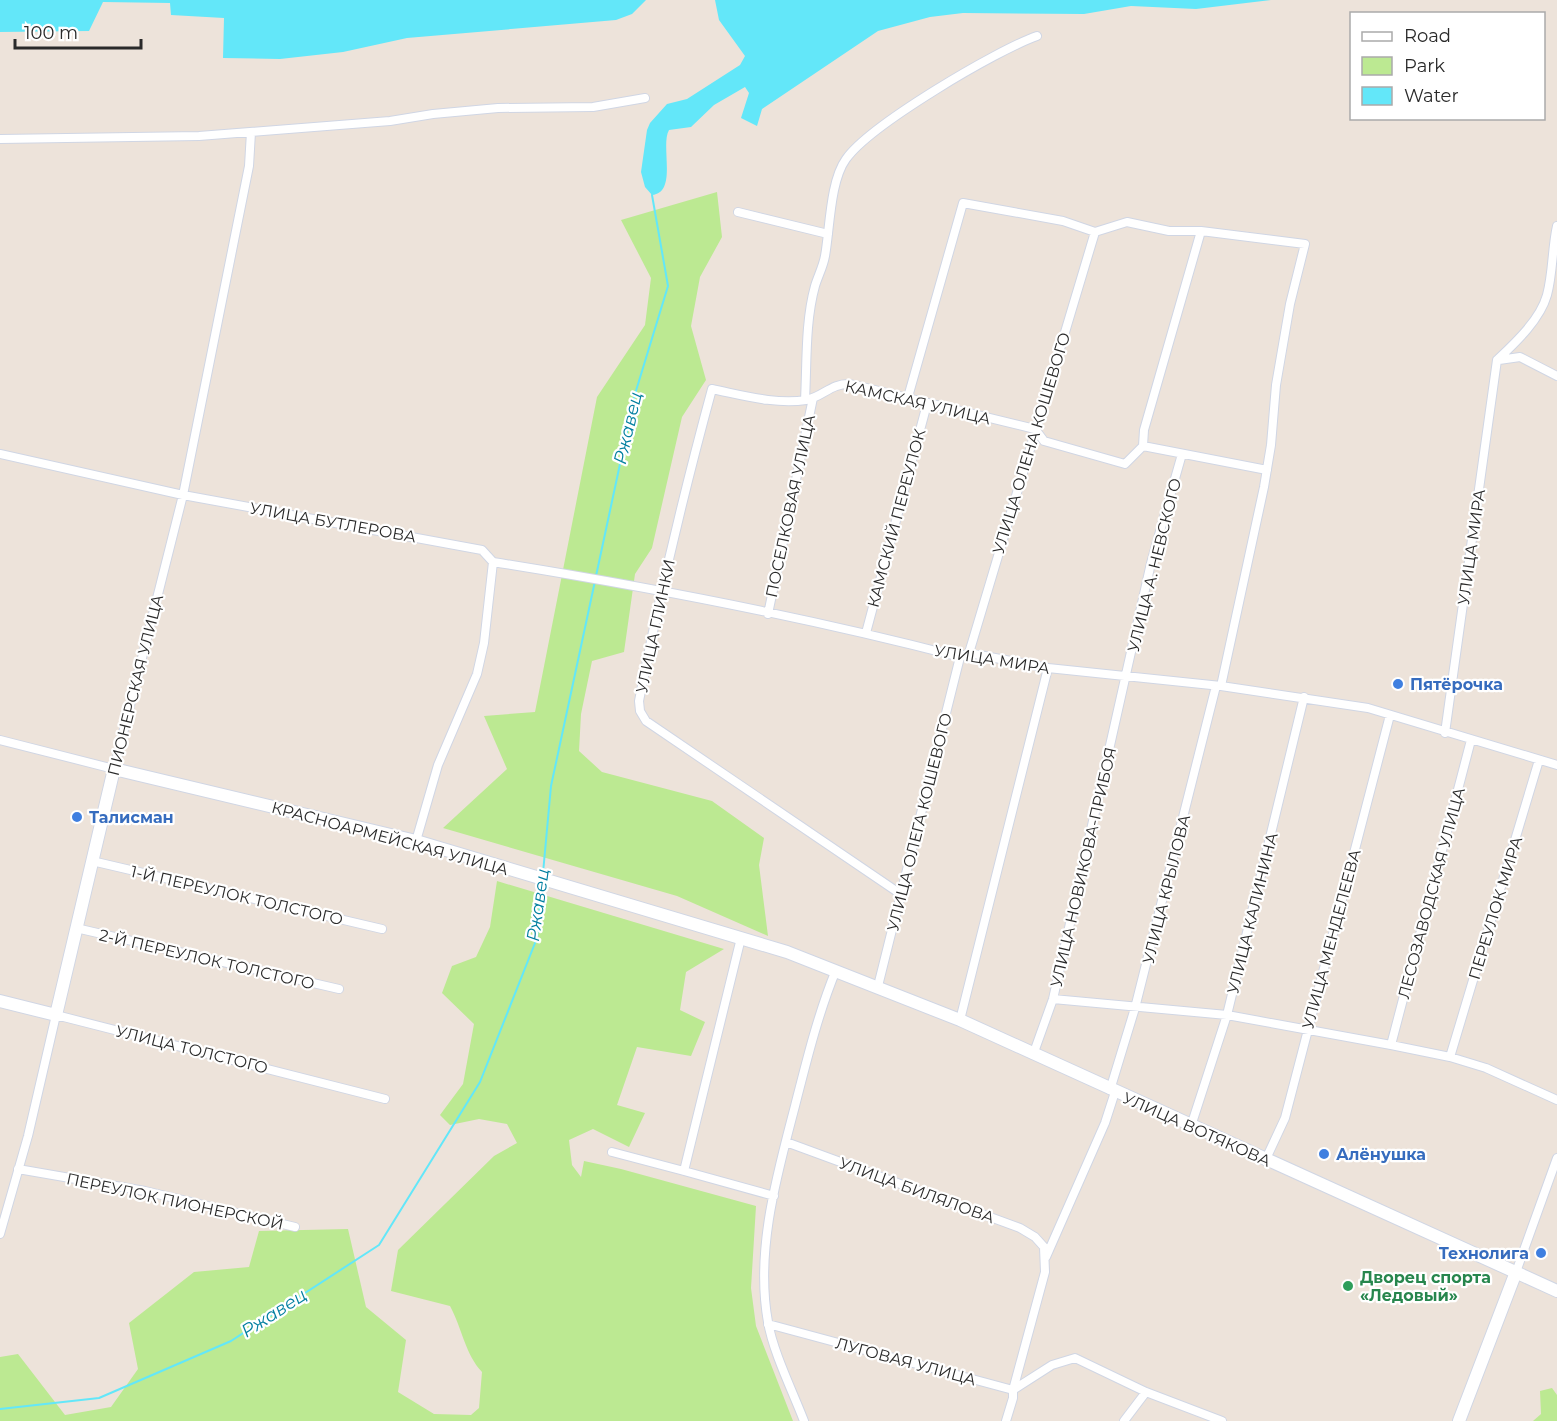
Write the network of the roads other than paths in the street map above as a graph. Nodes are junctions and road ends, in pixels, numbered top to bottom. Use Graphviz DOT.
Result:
graph roads {
  1 [pos="1037,36"];
  2 [pos="645,98"];
  3 [pos="251,132"];
  4 [pos="0,139"];
  5 [pos="738,212"];
  6 [pos="1557,226"];
  7 [pos="1202,231"];
  8 [pos="1095,232"];
  9 [pos="828,234"];
  10 [pos="1497,360"];
  11 [pos="1557,376"];
  12 [pos="908,397"];
  13 [pos="809,399"];
  14 [pos="927,404"];
  15 [pos="1035,429"];
  16 [pos="1143,446"];
  17 [pos="0,454"];
  18 [pos="1182,454"];
  19 [pos="1267,470"];
  20 [pos="183,495"];
  21 [pos="493,562"];
  22 [pos="662,591"];
  23 [pos="768,614"];
  24 [pos="866,633"];
  25 [pos="969,653"];
  26 [pos="960,657"];
  27 [pos="1048,668"];
  28 [pos="1127,676"];
  29 [pos="1219,686"];
  30 [pos="1304,697"];
  31 [pos="1390,715"];
  32 [pos="1445,733"];
  33 [pos="0,740"];
  34 [pos="1471,741"];
  35 [pos="1539,760"];
  36 [pos="1557,765"];
  37 [pos="114,769"];
  38 [pos="416,842"];
  39 [pos="92,861"];
  40 [pos="902,895"];
  41 [pos="76,928"];
  42 [pos="382,929"];
  43 [pos="741,938"];
  44 [pos="836,970"];
  45 [pos="878,986"];
  46 [pos="339,989"];
  47 [pos="1053,999"];
  48 [pos="0,1001"];
  49 [pos="1135,1008"];
  50 [pos="56,1015"];
  51 [pos="1227,1015"];
  52 [pos="960,1020"];
  53 [pos="1308,1030"];
  54 [pos="1391,1045"];
  55 [pos="1033,1055"];
  56 [pos="1450,1057"];
  57 [pos="1112,1091"];
  58 [pos="385,1099"];
  59 [pos="1557,1100"];
  60 [pos="1191,1126"];
  61 [pos="786,1142"];
  62 [pos="612,1152"];
  63 [pos="1557,1158"];
  64 [pos="1265,1161"];
  65 [pos="18,1168"];
  66 [pos="684,1171"];
  67 [pos="774,1196"];
  68 [pos="295,1227"];
  69 [pos="0,1234"];
  70 [pos="1046,1257"];
  71 [pos="1516,1272"];
  72 [pos="1557,1291"];
  73 [pos="768,1324"];
  74 [pos="1013,1390"];
  75 [pos="1146,1392"];
  76 [pos="804,1421"];
  77 [pos="1006,1421"];
  78 [pos="1124,1421"];
  79 [pos="1222,1421"];
  80 [pos="1459,1421"];
  1 -- 9 [label="street, ПОСЕЛКОВАЯ УЛИЦА"];
  2 -- 3 [label="street"];
  3 -- 4 [label="street"];
  3 -- 20 [label="street, ПИОНЕРСКАЯ УЛИЦА"];
  5 -- 9 [label="street"];
  6 -- 10 [label="street"];
  7 -- 8 [label="street"];
  7 -- 16 [label="street"];
  7 -- 19 [label="street"];
  8 -- 12 [label="street"];
  8 -- 15 [label="street, УЛИЦА ОЛЕНА КОШЕВОГО"];
  9 -- 13 [label="street, ПОСЕЛКОВАЯ УЛИЦА"];
  10 -- 11 [label="street"];
  10 -- 32 [label="street, УЛИЦА МИРА"];
  12 -- 13 [label="street, КАМСКАЯ УЛИЦА"];
  12 -- 14 [label="street, КАМСКАЯ УЛИЦА"];
  13 -- 22 [label="street, УЛИЦА ГЛИНКИ"];
  13 -- 23 [label="street, ПОСЕЛКОВАЯ УЛИЦА"];
  14 -- 15 [label="street, КАМСКАЯ УЛИЦА"];
  14 -- 24 [label="street, КАМСКИЙ ПЕРЕУЛОК"];
  15 -- 16 [label="street"];
  15 -- 25 [label="street, УЛИЦА ОЛЕНА КОШЕВОГО"];
  16 -- 18 [label="street"];
  17 -- 20 [label="street, УЛИЦА БУТЛЕРОВА"];
  18 -- 19 [label="street"];
  18 -- 28 [label="street, УЛИЦА А. НЕВСКОГО"];
  19 -- 29 [label="street"];
  20 -- 21 [label="street, УЛИЦА БУТЛЕРОВА"];
  20 -- 37 [label="street, ПИОНЕРСКАЯ УЛИЦА"];
  21 -- 22 [label="street, УЛИЦА БУТЛЕРОВА"];
  21 -- 38 [label="street"];
  22 -- 23 [label="street, УЛИЦА МИРА"];
  22 -- 40 [label="street, УЛИЦА ГЛИНКИ"];
  23 -- 24 [label="street, УЛИЦА МИРА"];
  24 -- 26 [label="street, УЛИЦА МИРА"];
  25 -- 26 [label="street, УЛИЦА МИРА"];
  25 -- 27 [label="street, УЛИЦА МИРА"];
  26 -- 40 [label="street, УЛИЦА ОЛЕГА КОШЕВОГО"];
  27 -- 28 [label="street, УЛИЦА МИРА"];
  27 -- 52 [label="street"];
  28 -- 29 [label="street, УЛИЦА МИРА"];
  28 -- 47 [label="street, УЛИЦА НОВИКОВА-ПРИБОЯ"];
  29 -- 30 [label="street, УЛИЦА МИРА"];
  29 -- 49 [label="street, УЛИЦА КРЫЛОВА"];
  30 -- 31 [label="street, УЛИЦА МИРА"];
  30 -- 51 [label="street, УЛИЦА КАЛИНИНА"];
  31 -- 32 [label="street, УЛИЦА МИРА"];
  31 -- 53 [label="street, УЛИЦА МЕНДЕЛЕЕВА"];
  32 -- 34 [label="street, УЛИЦА МИРА"];
  33 -- 37 [label="street, КРАСНОАРМЕЙСКАЯ УЛИЦА"];
  34 -- 35 [label="street, УЛИЦА МИРА"];
  34 -- 54 [label="street, ЛЕСОЗАВОДСКАЯ УЛИЦА"];
  35 -- 36 [label="street, УЛИЦА МИРА"];
  35 -- 56 [label="street, ПЕРЕУЛОК МИРА"];
  37 -- 38 [label="street, КРАСНОАРМЕЙСКАЯ УЛИЦА"];
  37 -- 39 [label="street, ПИОНЕРСКАЯ УЛИЦА"];
  38 -- 43 [label="street, КРАСНОАРМЕЙСКАЯ УЛИЦА"];
  39 -- 41 [label="street, ПИОНЕРСКАЯ УЛИЦА"];
  39 -- 42 [label="street, 1-Й ПЕРЕУЛОК ТОЛСТОГО"];
  40 -- 45 [label="street, УЛИЦА ОЛЕГА КОШЕВОГО"];
  41 -- 46 [label="street, 2-Й ПЕРЕУЛОК ТОЛСТОГО"];
  41 -- 50 [label="street, ПИОНЕРСКАЯ УЛИЦА"];
  43 -- 44 [label="street, КРАСНОАРМЕЙСКАЯ УЛИЦА"];
  43 -- 66 [label="street"];
  44 -- 45 [label="street, КРАСНОАРМЕЙСКАЯ УЛИЦА"];
  44 -- 61 [label="street"];
  45 -- 52 [label="street, УЛИЦА ВОТЯКОВА"];
  47 -- 49 [label="street"];
  47 -- 55 [label="street, УЛИЦА НОВИКОВА-ПРИБОЯ"];
  48 -- 50 [label="street, УЛИЦА ТОЛСТОГО"];
  49 -- 51 [label="street"];
  49 -- 57 [label="street, УЛИЦА КРЫЛОВА"];
  50 -- 58 [label="street, УЛИЦА ТОЛСТОГО"];
  50 -- 65 [label="street, ПИОНЕРСКАЯ УЛИЦА"];
  51 -- 53 [label="street"];
  51 -- 60 [label="street, УЛИЦА КАЛИНИНА"];
  52 -- 55 [label="street, УЛИЦА ВОТЯКОВА"];
  53 -- 54 [label="street"];
  53 -- 64 [label="street, УЛИЦА МЕНДЕЛЕЕВА"];
  54 -- 56 [label="street"];
  55 -- 57 [label="street, УЛИЦА ВОТЯКОВА"];
  56 -- 59 [label="street"];
  57 -- 60 [label="street, УЛИЦА ВОТЯКОВА"];
  57 -- 70 [label="street, УЛИЦА КРЫЛОВА"];
  60 -- 64 [label="street, УЛИЦА ВОТЯКОВА"];
  61 -- 67 [label="street"];
  61 -- 70 [label="street, УЛИЦА БИЛЯЛОВА"];
  62 -- 66 [label="street"];
  63 -- 71 [label="street"];
  64 -- 71 [label="street, УЛИЦА ВОТЯКОВА"];
  65 -- 68 [label="street, ПЕРЕУЛОК ПИОНЕРСКОЙ"];
  65 -- 69 [label="street, ПИОНЕРСКАЯ УЛИЦА"];
  66 -- 67 [label="street"];
  67 -- 73 [label="street"];
  70 -- 74 [label="street"];
  71 -- 72 [label="street, УЛИЦА ВОТЯКОВА"];
  71 -- 80 [label="street"];
  73 -- 74 [label="street, ЛУГОВАЯ УЛИЦА"];
  73 -- 76 [label="street"];
  74 -- 75 [label="street"];
  74 -- 77 [label="street"];
  75 -- 78 [label="street"];
  75 -- 79 [label="street"];
}
